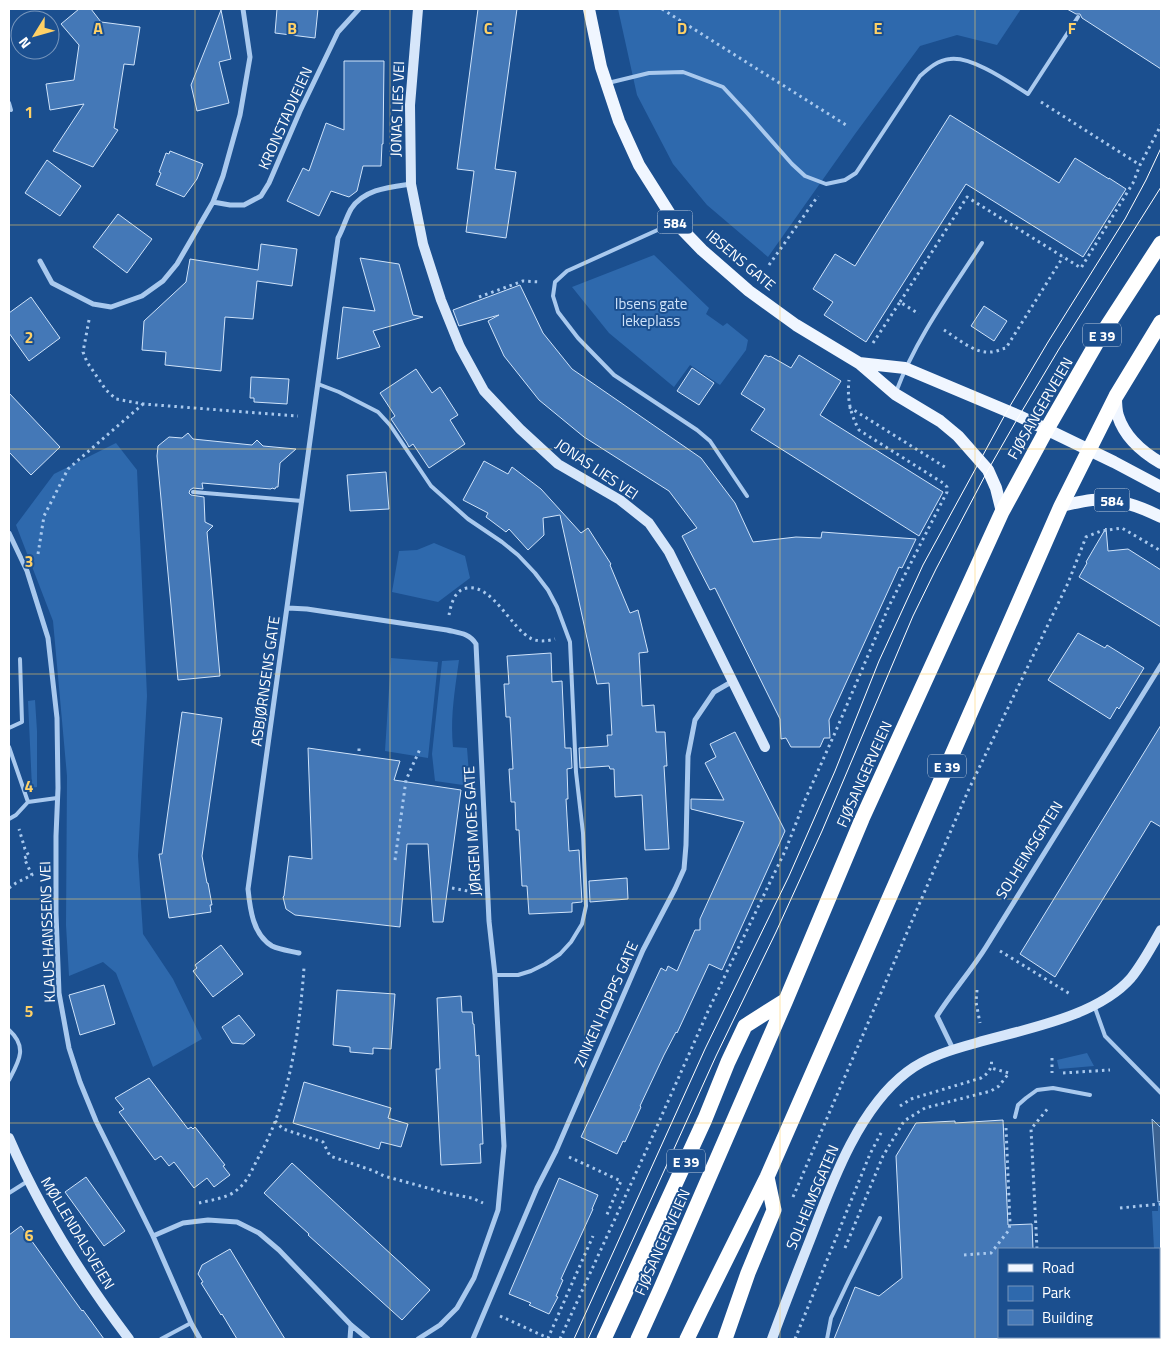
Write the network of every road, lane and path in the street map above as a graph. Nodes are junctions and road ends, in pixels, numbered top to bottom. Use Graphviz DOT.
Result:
graph roads {
  1 [pos="243,9"];
  2 [pos="359,9"];
  3 [pos="418,9"];
  4 [pos="589,9"];
  5 [pos="662,9"];
  6 [pos="1078,17"];
  7 [pos="606,84"];
  8 [pos="1028,94"];
  9 [pos="9,103"];
  10 [pos="11,110"];
  11 [pos="846,125"];
  12 [pos="1161,125"];
  13 [pos="1140,165"];
  14 [pos="411,184"];
  15 [pos="826,184"];
  16 [pos="212,202"];
  17 [pos="675,222"];
  18 [pos="982,243"];
  19 [pos="1161,243"];
  20 [pos="1063,257"];
  21 [pos="40,261"];
  22 [pos="769,265"];
  23 [pos="1081,268"];
  24 [pos="523,281"];
  25 [pos="479,297"];
  26 [pos="92,304"];
  27 [pos="923,317"];
  28 [pos="1161,322"];
  29 [pos="939,327"];
  30 [pos="873,343"];
  31 [pos="859,363"];
  32 [pos="905,368"];
  33 [pos="849,378"];
  34 [pos="318,384"];
  35 [pos="895,394"];
  36 [pos="1116,396"];
  37 [pos="143,404"];
  38 [pos="849,407"];
  39 [pos="313,417"];
  40 [pos="1047,429"];
  41 [pos="1089,450"];
  42 [pos="1161,463"];
  43 [pos="948,469"];
  44 [pos="1161,488"];
  45 [pos="192,492"];
  46 [pos="747,496"];
  47 [pos="302,502"];
  48 [pos="1061,506"];
  49 [pos="1002,512"];
  50 [pos="1161,517"];
  51 [pos="9,533"];
  52 [pos="11,542"];
  53 [pos="1161,551"];
  54 [pos="32,589"];
  55 [pos="288,608"];
  56 [pos="448,621"];
  57 [pos="568,637"];
  58 [pos="20,659"];
  59 [pos="1161,664"];
  60 [pos="733,681"];
  61 [pos="9,728"];
  62 [pos="359,746"];
  63 [pos="9,747"];
  64 [pos="765,747"];
  65 [pos="420,750"];
  66 [pos="358,751"];
  67 [pos="57,798"];
  68 [pos="28,802"];
  69 [pos="9,819"];
  70 [pos="25,849"];
  71 [pos="395,860"];
  72 [pos="9,888"];
  73 [pos="452,888"];
  74 [pos="477,898"];
  75 [pos="1161,930"];
  76 [pos="299,953"];
  77 [pos="1011,957"];
  78 [pos="496,975"];
  79 [pos="1070,994"];
  80 [pos="786,1000"];
  81 [pos="1094,1005"];
  82 [pos="9,1030"];
  83 [pos="953,1050"];
  84 [pos="990,1056"];
  85 [pos="1052,1058"];
  86 [pos="991,1068"];
  87 [pos="1110,1070"];
  88 [pos="1062,1073"];
  89 [pos="1045,1074"];
  90 [pos="9,1080"];
  91 [pos="1161,1093"];
  92 [pos="1090,1095"];
  93 [pos="1049,1107"];
  94 [pos="895,1113"];
  95 [pos="1015,1117"];
  96 [pos="275,1121"];
  97 [pos="1006,1125"];
  98 [pos="884,1127"];
  99 [pos="9,1138"];
  100 [pos="579,1161"];
  101 [pos="767,1177"];
  102 [pos="29,1181"];
  103 [pos="9,1193"];
  104 [pos="793,1197"];
  105 [pos="213,1199"];
  106 [pos="1161,1204"];
  107 [pos="1120,1208"];
  108 [pos="498,1210"];
  109 [pos="606,1217"];
  110 [pos="880,1218"];
  111 [pos="154,1236"];
  112 [pos="593,1236"];
  113 [pos="1037,1248"];
  114 [pos="964,1255"];
  115 [pos="842,1257"];
  116 [pos="486,1310"];
  117 [pos="191,1323"];
  118 [pos="351,1325"];
  119 [pos="129,1339"];
  120 [pos="161,1339"];
  121 [pos="200,1339"];
  122 [pos="350,1339"];
  123 [pos="368,1339"];
  124 [pos="418,1339"];
  125 [pos="473,1339"];
  126 [pos="560,1339"];
  127 [pos="604,1339"];
  128 [pos="638,1339"];
  129 [pos="687,1339"];
  130 [pos="725,1339"];
  131 [pos="772,1339"];
  132 [pos="795,1339"];
  133 [pos="826,1339"];
  1 -- 16 [label="street"];
  2 -- 16 [label="street, KRONSTADVEIEN"];
  3 -- 14 [label="street, JONAS LIES VEI"];
  4 -- 7 [label="main road, IBSENS GATE / 584"];
  5 -- 11 [label="path"];
  6 -- 8 [label="lane"];
  7 -- 15 [label="lane"];
  7 -- 17 [label="main road, IBSENS GATE / 584"];
  8 -- 13 [label="path"];
  8 -- 15 [label="lane"];
  9 -- 10 [label="lane"];
  12 -- 13 [label="path"];
  13 -- 23 [label="path"];
  14 -- 34 [label="street, ASBJØRNSENS GATE"];
  14 -- 60 [label="street, JONAS LIES VEI"];
  15 -- 22 [label="path"];
  16 -- 26 [label="street"];
  17 -- 31 [label="main road, IBSENS GATE / 584"];
  17 -- 46 [label="lane"];
  18 -- 32 [label="lane"];
  19 -- 40 [label="highway, FJØSANGERVEIEN / E 39"];
  20 -- 29 [label="path"];
  21 -- 26 [label="street"];
  24 -- 25 [label="path"];
  26 -- 37 [label="path"];
  27 -- 30 [label="path"];
  28 -- 36 [label="highway, E 39"];
  31 -- 32 [label="main road, IBSENS GATE / 584"];
  31 -- 35 [label="main road, IBSENS GATE / 584"];
  32 -- 35 [label="lane"];
  32 -- 40 [label="main road, IBSENS GATE / 584"];
  33 -- 38 [label="path"];
  34 -- 39 [label="street, ASBJØRNSENS GATE"];
  34 -- 57 [label="lane"];
  35 -- 49 [label="main road, IBSENS GATE / 584"];
  36 -- 41 [label="highway, E 39"];
  36 -- 42 [label="main road"];
  37 -- 39 [label="path"];
  37 -- 54 [label="path"];
  38 -- 43 [label="path"];
  38 -- 126 [label="path"];
  39 -- 47 [label="street, ASBJØRNSENS GATE"];
  40 -- 41 [label="main road, 584"];
  40 -- 49 [label="highway, FJØSANGERVEIEN / E 39"];
  41 -- 44 [label="main road, 584"];
  41 -- 48 [label="highway, E 39"];
  45 -- 47 [label="lane"];
  47 -- 55 [label="street, ASBJØRNSENS GATE"];
  48 -- 50 [label="main road, 584"];
  48 -- 101 [label="highway, E 39"];
  49 -- 80 [label="highway, FJØSANGERVEIEN / E 39"];
  51 -- 52 [label="street, KLAUS HANSSENS VEI"];
  52 -- 54 [label="street, KLAUS HANSSENS VEI"];
  53 -- 104 [label="path"];
  54 -- 67 [label="street, KLAUS HANSSENS VEI"];
  55 -- 76 [label="street, ASBJØRNSENS GATE"];
  55 -- 78 [label="street, JØRGEN MOES GATE"];
  56 -- 57 [label="path"];
  57 -- 78 [label="lane"];
  58 -- 61 [label="lane"];
  59 -- 83 [label="street, SOLHEIMSGATEN"];
  60 -- 64 [label="street, JONAS LIES VEI"];
  60 -- 116 [label="street, ZINKEN HOPPS GATE"];
  62 -- 66 [label="path"];
  63 -- 68 [label="lane"];
  65 -- 71 [label="path"];
  67 -- 68 [label="lane"];
  67 -- 111 [label="street, KLAUS HANSSENS VEI"];
  68 -- 69 [label="lane"];
  70 -- 72 [label="path"];
  73 -- 74 [label="path"];
  75 -- 81 [label="street, SOLHEIMSGATEN"];
  76 -- 96 [label="path"];
  77 -- 79 [label="path"];
  78 -- 108 [label="street, JØRGEN MOES GATE"];
  80 -- 127 [label="highway, E 39"];
  80 -- 128 [label="highway, FJØSANGERVEIEN / E 39"];
  81 -- 83 [label="street, SOLHEIMSGATEN"];
  81 -- 91 [label="lane"];
  82 -- 90 [label="lane"];
  83 -- 131 [label="street, SOLHEIMSGATEN"];
  84 -- 86 [label="path"];
  85 -- 89 [label="path"];
  86 -- 94 [label="path"];
  86 -- 115 [label="path"];
  87 -- 88 [label="path"];
  92 -- 95 [label="lane"];
  93 -- 113 [label="path"];
  96 -- 105 [label="path"];
  96 -- 108 [label="path"];
  97 -- 114 [label="path"];
  98 -- 132 [label="path"];
  99 -- 102 [label="street, MØLLENDALSVEIEN"];
  100 -- 109 [label="path"];
  101 -- 129 [label="highway, E 39"];
  101 -- 130 [label="highway"];
  102 -- 103 [label="lane"];
  102 -- 119 [label="street, MØLLENDALSVEIEN"];
  106 -- 107 [label="path"];
  108 -- 124 [label="street, JØRGEN MOES GATE"];
  110 -- 133 [label="lane"];
  111 -- 117 [label="street, KLAUS HANSSENS VEI"];
  111 -- 118 [label="street"];
  112 -- 116 [label="path"];
  116 -- 125 [label="street, ZINKEN HOPPS GATE"];
  117 -- 120 [label="lane"];
  117 -- 121 [label="street, KLAUS HANSSENS VEI"];
  118 -- 122 [label="street"];
  118 -- 123 [label="street"];
}
